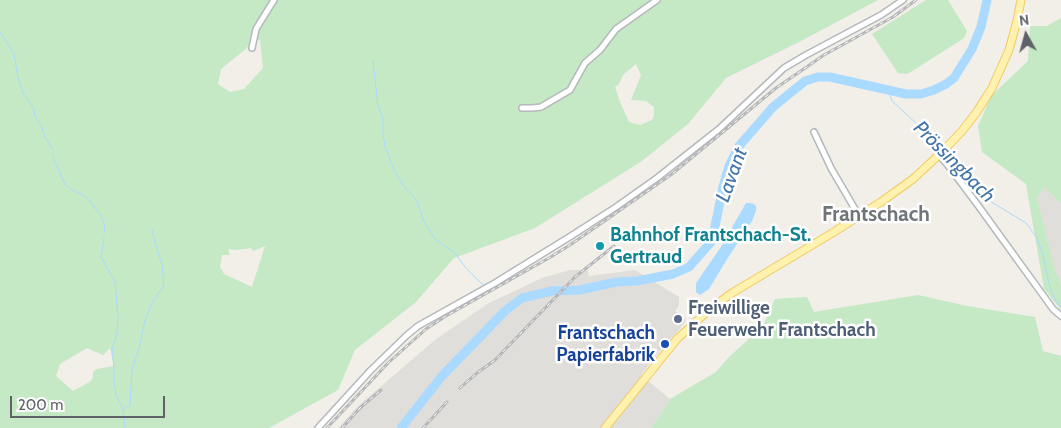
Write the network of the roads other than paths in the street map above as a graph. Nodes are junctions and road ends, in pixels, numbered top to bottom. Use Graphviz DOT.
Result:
graph roads {
  1 [pos="274,0"];
  2 [pos="656,0"];
  3 [pos="903,0"];
  4 [pos="1021,0"];
  5 [pos="252,48"];
  6 [pos="522,108"];
  7 [pos="814,132"];
  8 [pos="941,154"];
  9 [pos="859,216"];
  10 [pos="1061,316"];
  11 [pos="318,428"];
  12 [pos="605,428"];
  1 -- 5 [label="street"];
  2 -- 6 [label="street"];
  3 -- 11 [label="street"];
  4 -- 8 [label="main road"];
  7 -- 9 [label="street"];
  8 -- 9 [label="main road"];
  8 -- 10 [label="street"];
  9 -- 12 [label="main road"];
}
